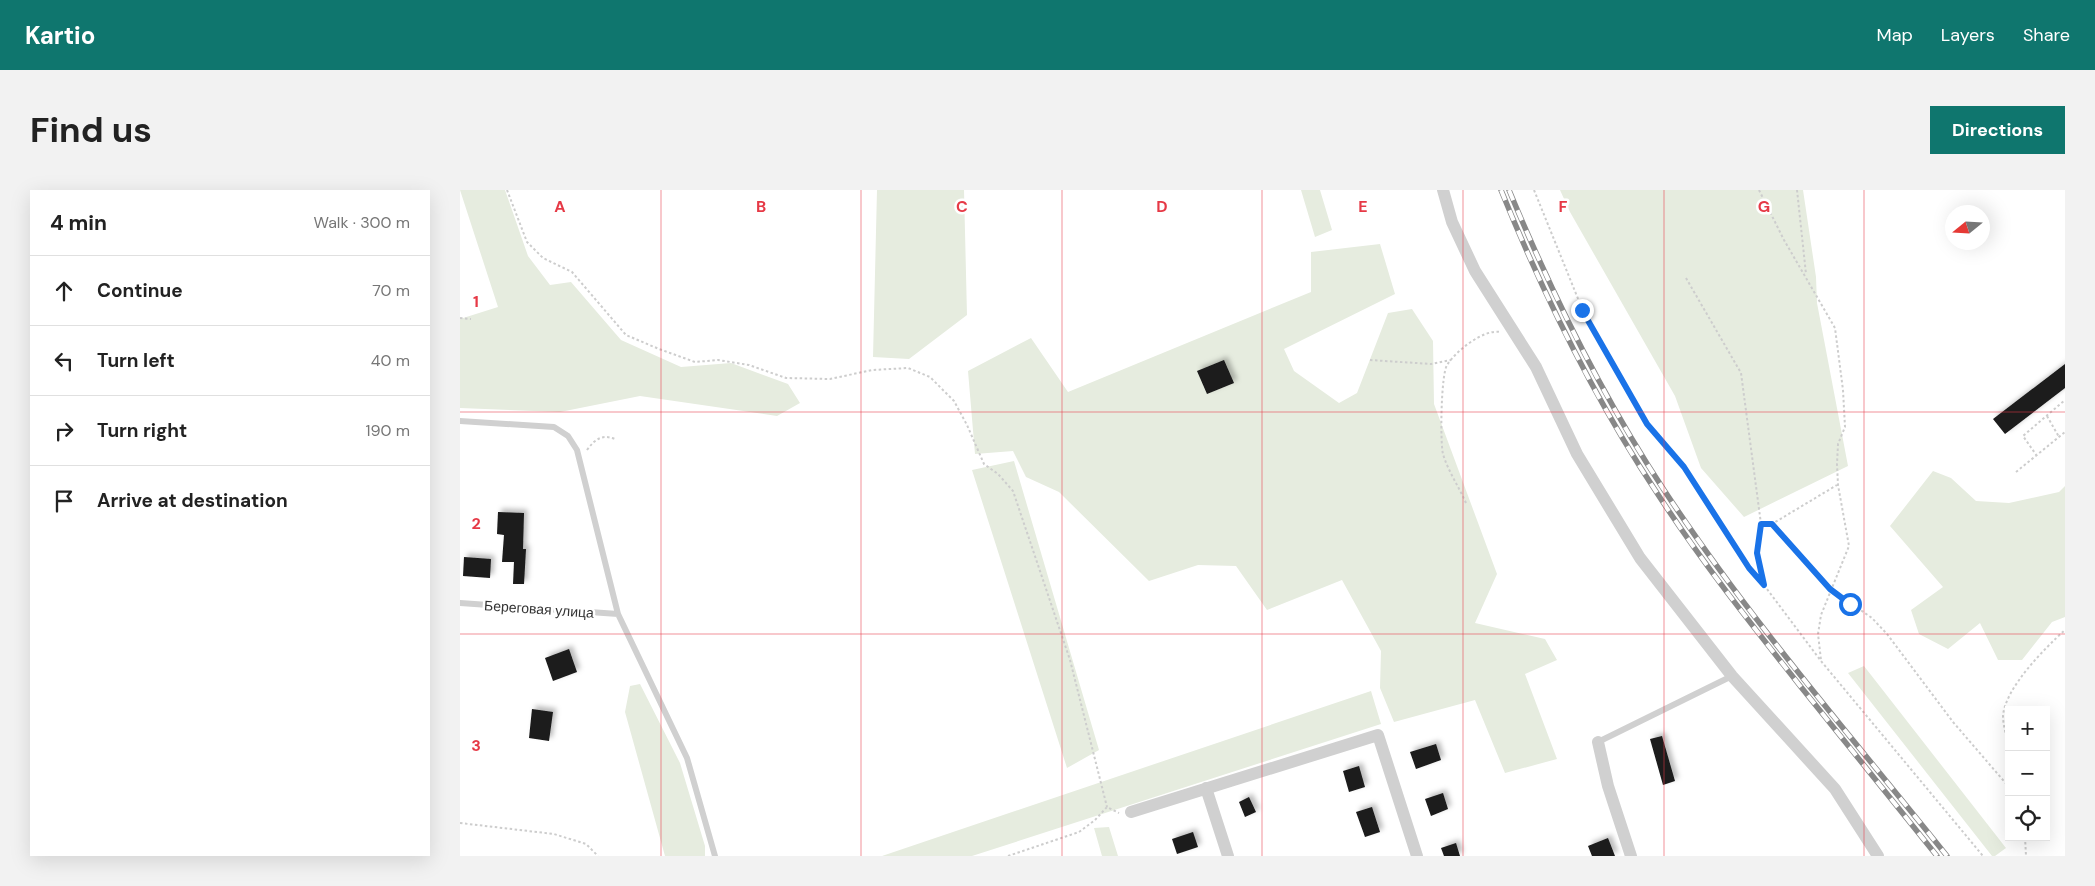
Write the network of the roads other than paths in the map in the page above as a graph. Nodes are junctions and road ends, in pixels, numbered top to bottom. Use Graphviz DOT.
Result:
graph roads {
  1 [pos="1443,190"];
  2 [pos="460,421"];
  3 [pos="460,603"];
  4 [pos="618,614"];
  5 [pos="1732,676"];
  6 [pos="1598,742"];
  7 [pos="1206,788"];
  8 [pos="1131,812"];
  9 [pos="715,856"];
  10 [pos="1228,856"];
  11 [pos="1417,856"];
  12 [pos="1631,856"];
  13 [pos="1878,856"];
  1 -- 5 [label="street"];
  2 -- 4 [label="lane"];
  3 -- 4 [label="lane, Береговая улица"];
  4 -- 9 [label="lane"];
  5 -- 6 [label="lane"];
  5 -- 13 [label="street"];
  6 -- 12 [label="street"];
  7 -- 8 [label="street"];
  7 -- 10 [label="street"];
  7 -- 11 [label="street"];
}
